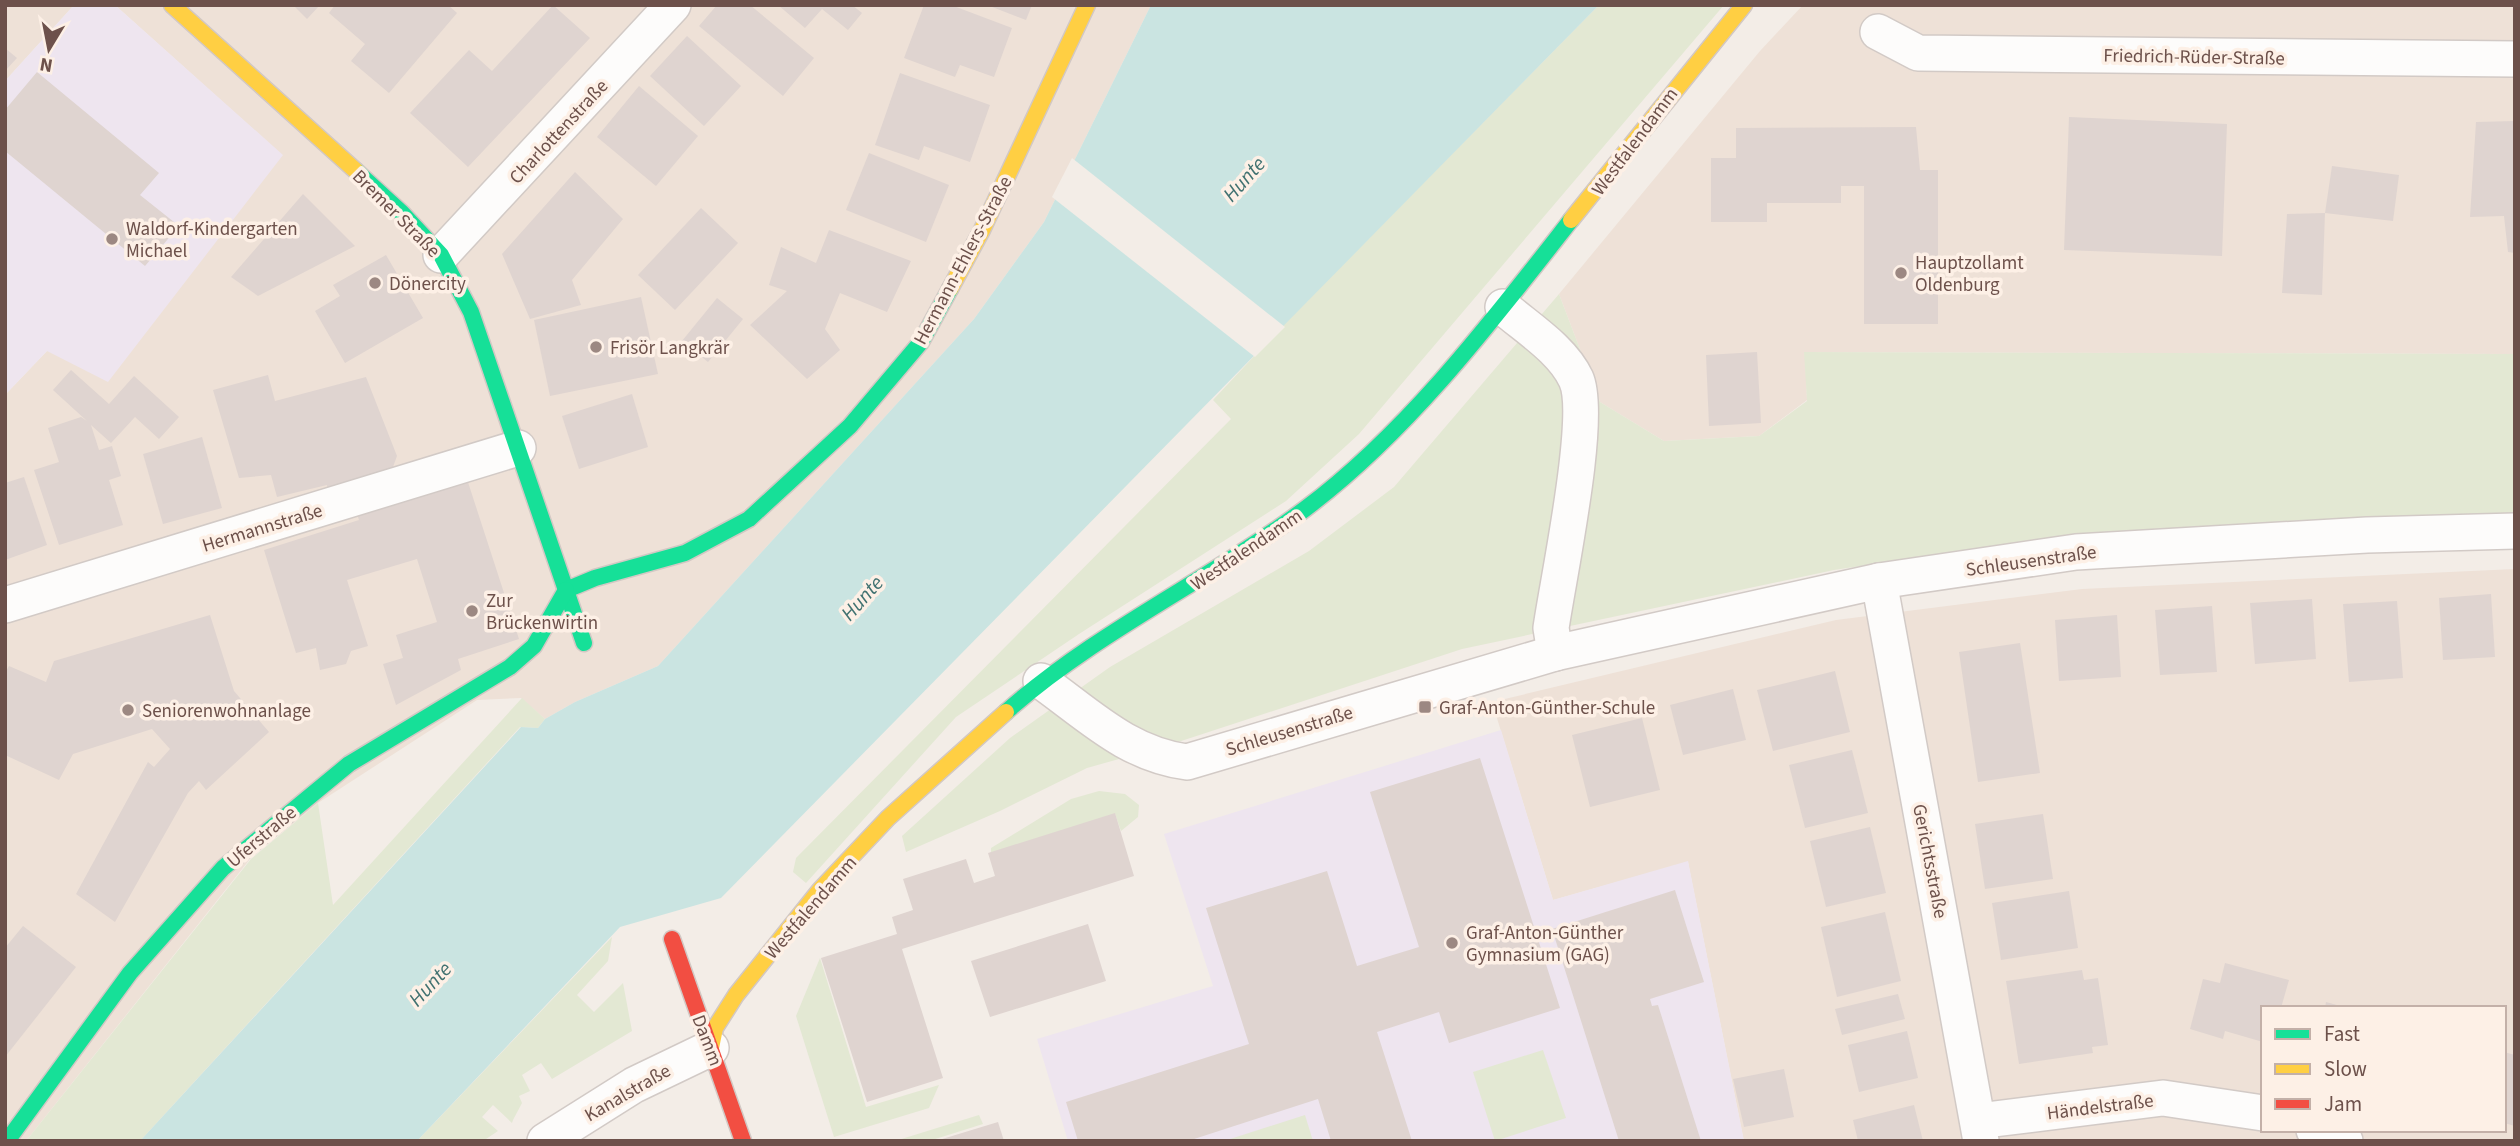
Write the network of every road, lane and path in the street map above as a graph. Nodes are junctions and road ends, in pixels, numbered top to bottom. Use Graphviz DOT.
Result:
graph roads {
  1 [pos="172,5"];
  2 [pos="673,5"];
  3 [pos="1087,5"];
  4 [pos="1744,5"];
  5 [pos="1878,32"];
  6 [pos="2515,59"];
  7 [pos="441,255"];
  8 [pos="1503,307"];
  9 [pos="518,447"];
  10 [pos="2515,531"];
  11 [pos="1879,582"];
  12 [pos="566,590"];
  13 [pos="5,605"];
  14 [pos="584,643"];
  15 [pos="1555,653"];
  16 [pos="1041,681"];
  17 [pos="672,939"];
  18 [pos="711,1048"];
  19 [pos="2261,1113"];
  20 [pos="1980,1131"];
  21 [pos="2320,1132"];
  22 [pos="7,1141"];
  23 [pos="545,1141"];
  24 [pos="743,1141"];
  25 [pos="2345,1141"];
  1 -- 7 [label="street, Bremer Straße"];
  2 -- 7 [label="street, Charlottenstraße"];
  3 -- 12 [label="street, Hermann-Ehlers-Straße"];
  4 -- 8 [label="street, Westfalendamm"];
  5 -- 6 [label="street, Friedrich-Rüder-Straße"];
  7 -- 9 [label="street, Bremer Straße"];
  8 -- 15 [label="street"];
  8 -- 16 [label="street, Westfalendamm"];
  9 -- 12 [label="street, Bremer Straße"];
  9 -- 13 [label="street, Hermannstraße"];
  10 -- 11 [label="street, Schleusenstraße"];
  11 -- 15 [label="street, Schleusenstraße"];
  11 -- 20 [label="street, Gerichtsstraße"];
  12 -- 14 [label="street, Bremer Straße"];
  12 -- 22 [label="street, Uferstraße"];
  15 -- 16 [label="street, Schleusenstraße"];
  16 -- 18 [label="street, Westfalendamm"];
  17 -- 18 [label="street, Damm"];
  18 -- 23 [label="street, Kanalstraße"];
  18 -- 24 [label="street, Damm"];
  19 -- 20 [label="street, Händelstraße"];
  21 -- 25 [label="street"];
}
